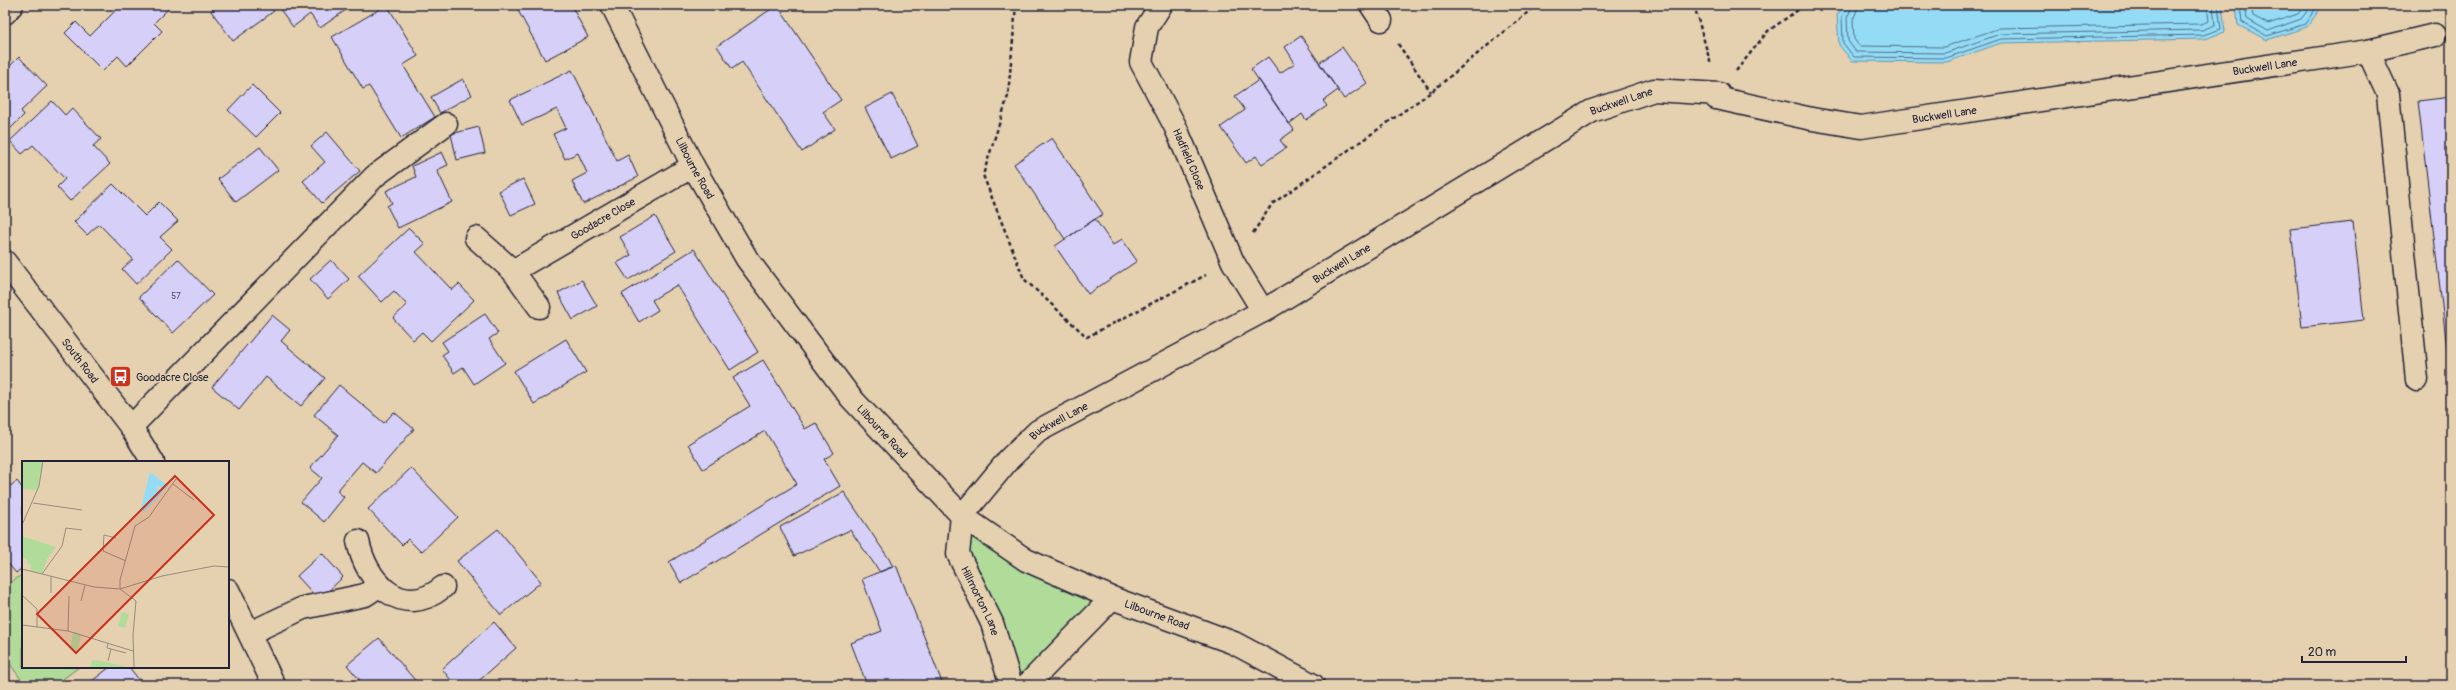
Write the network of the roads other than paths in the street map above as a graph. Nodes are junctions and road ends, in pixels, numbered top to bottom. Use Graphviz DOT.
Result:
graph roads {
  1 [pos="12,5"];
  2 [pos="612,5"];
  3 [pos="1161,5"];
  4 [pos="5,12"];
  5 [pos="2435,35"];
  6 [pos="2368,51"];
  7 [pos="446,124"];
  8 [pos="693,166"];
  9 [pos="476,238"];
  10 [pos="5,262"];
  11 [pos="513,271"];
  12 [pos="539,307"];
  13 [pos="1263,311"];
  14 [pos="2417,380"];
  15 [pos="131,427"];
  16 [pos="152,461"];
  17 [pos="962,516"];
  18 [pos="358,541"];
  19 [pos="380,585"];
  20 [pos="443,587"];
  21 [pos="229,592"];
  22 [pos="1112,598"];
  23 [pos="250,633"];
  24 [pos="274,685"];
  25 [pos="1011,685"];
  26 [pos="1027,685"];
  27 [pos="1313,685"];
  1 -- 4 [label="street"];
  2 -- 8 [label="street, Lilbourne Road"];
  3 -- 13 [label="street, Hadfield Close"];
  5 -- 6 [label="street, Buckwell Lane"];
  6 -- 13 [label="street, Buckwell Lane"];
  6 -- 14 [label="street"];
  7 -- 15 [label="street"];
  8 -- 11 [label="street, Goodacre Close"];
  8 -- 17 [label="street, Lilbourne Road"];
  9 -- 11 [label="street"];
  10 -- 15 [label="street, South Road"];
  11 -- 12 [label="street"];
  13 -- 17 [label="street, Buckwell Lane"];
  15 -- 16 [label="street, South Road"];
  17 -- 22 [label="street, Lilbourne Road"];
  17 -- 25 [label="street, Hillmorton Lane"];
  18 -- 19 [label="street"];
  19 -- 20 [label="street"];
  19 -- 23 [label="street"];
  21 -- 23 [label="street"];
  22 -- 26 [label="street"];
  22 -- 27 [label="street, Lilbourne Road"];
  23 -- 24 [label="street"];
}
